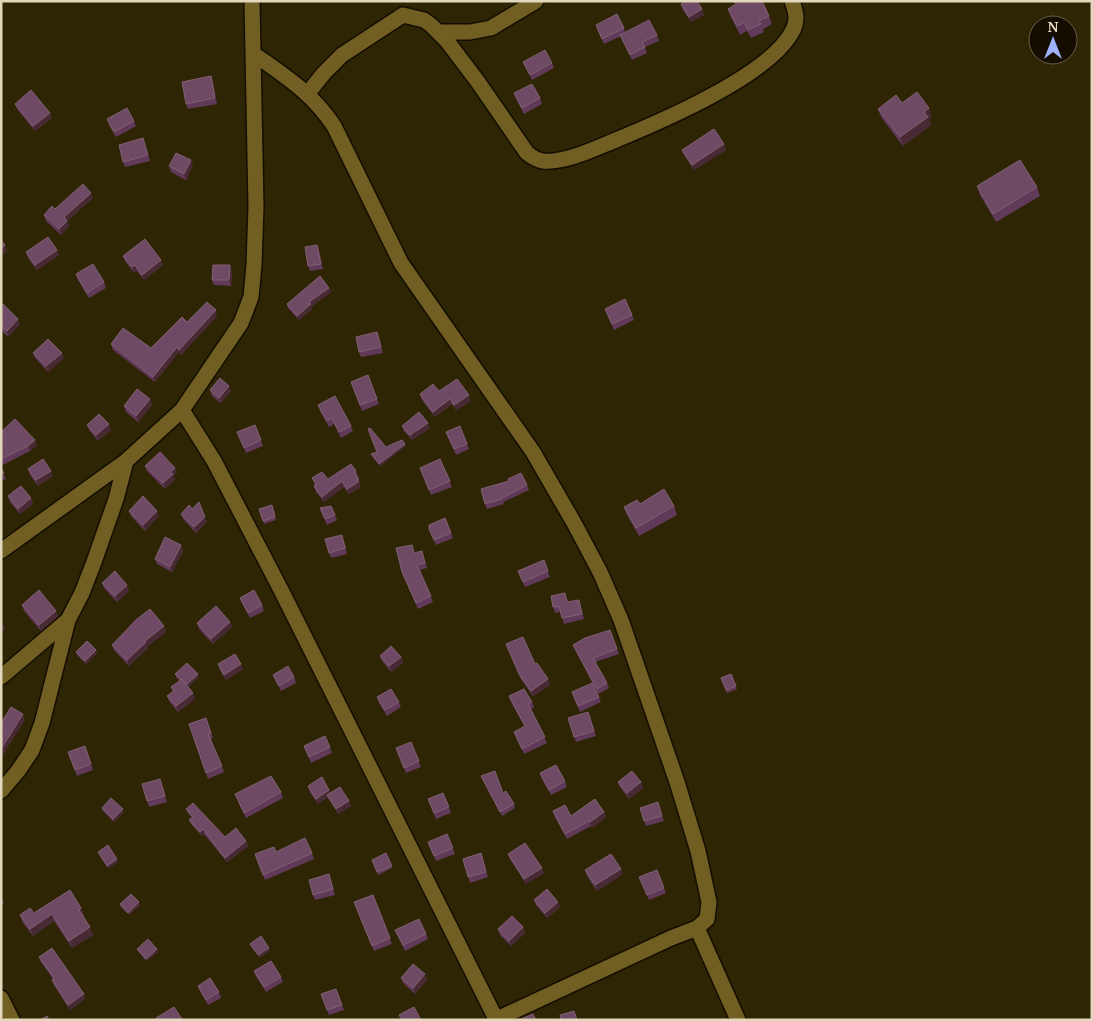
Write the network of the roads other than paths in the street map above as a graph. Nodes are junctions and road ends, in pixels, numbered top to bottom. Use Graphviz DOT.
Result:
graph roads {
  1 [pos="252,1"];
  2 [pos="536,1"];
  3 [pos="792,1"];
  4 [pos="404,8"];
  5 [pos="439,32"];
  6 [pos="254,54"];
  7 [pos="308,93"];
  8 [pos="182,410"];
  9 [pos="126,460"];
  10 [pos="1,551"];
  11 [pos="68,620"];
  12 [pos="1,677"];
  13 [pos="1,791"];
  14 [pos="697,928"];
  15 [pos="1,998"];
  16 [pos="502,1018"];
  17 [pos="12,1020"];
  18 [pos="738,1020"];
  1 -- 6 [label="street"];
  2 -- 5 [label="street"];
  3 -- 5 [label="street"];
  4 -- 5 [label="street"];
  4 -- 7 [label="street"];
  6 -- 7 [label="street"];
  6 -- 8 [label="street"];
  7 -- 14 [label="street"];
  8 -- 9 [label="street"];
  8 -- 16 [label="street"];
  9 -- 10 [label="street"];
  9 -- 11 [label="street"];
  11 -- 12 [label="street"];
  11 -- 13 [label="street"];
  14 -- 16 [label="street"];
  14 -- 18 [label="street"];
  15 -- 17 [label="street"];
}
